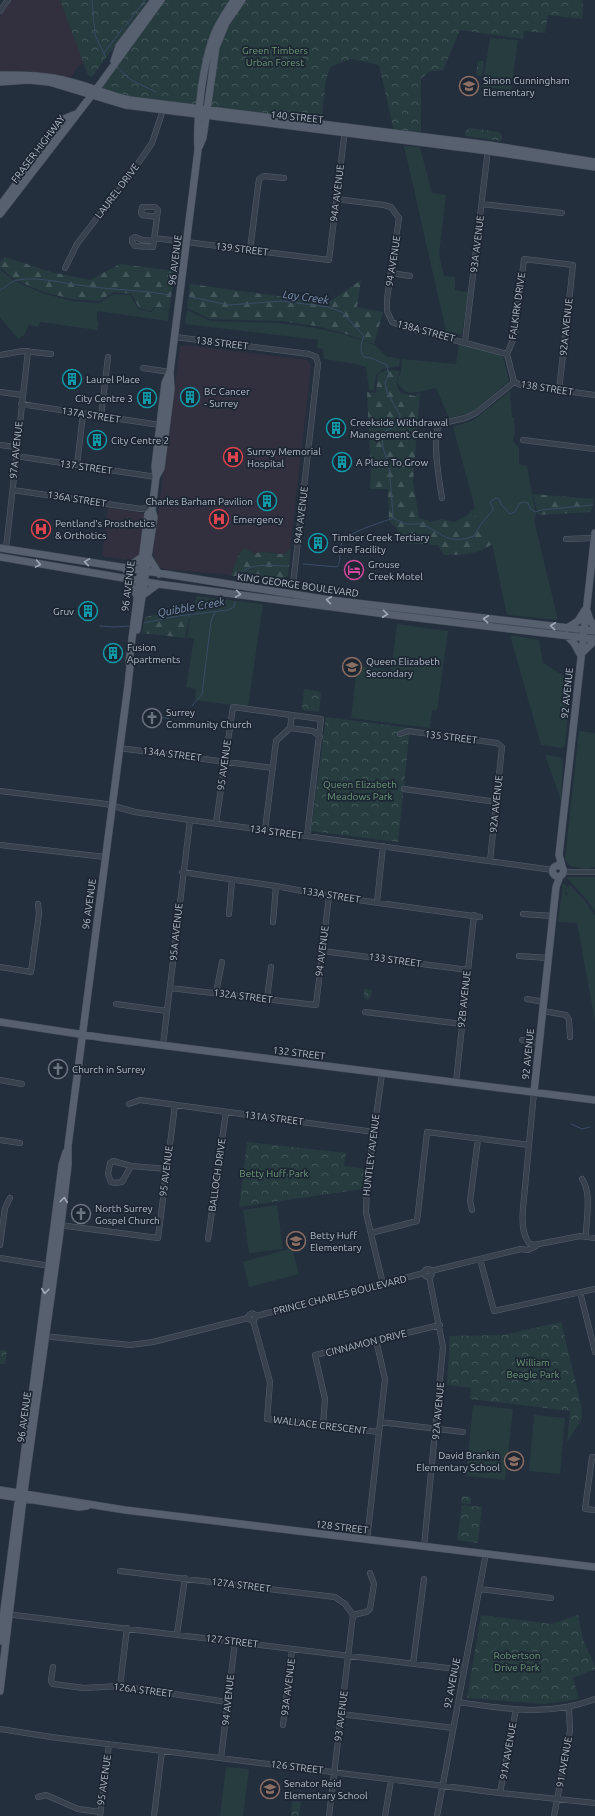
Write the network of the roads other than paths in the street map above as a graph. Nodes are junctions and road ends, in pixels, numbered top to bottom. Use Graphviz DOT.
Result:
graph roads {
  1 [pos="8,0"];
  2 [pos="154,0"];
  3 [pos="161,0"];
  4 [pos="234,0"];
  5 [pos="242,0"];
  6 [pos="0,11"];
  7 [pos="110,70"];
  8 [pos="0,76"];
  9 [pos="0,82"];
  10 [pos="93,92"];
  11 [pos="163,110"];
  12 [pos="203,113"];
  13 [pos="76,114"];
  14 [pos="345,130"];
  15 [pos="488,148"];
  16 [pos="595,162"];
  17 [pos="595,167"];
  18 [pos="284,178"];
  19 [pos="336,199"];
  20 [pos="482,204"];
  21 [pos="0,206"];
  22 [pos="562,213"];
  23 [pos="0,214"];
  24 [pos="157,217"];
  25 [pos="187,242"];
  26 [pos="250,250"];
  27 [pos="329,260"];
  28 [pos="573,265"];
  29 [pos="65,268"];
  30 [pos="391,273"];
  31 [pos="410,276"];
  32 [pos="389,317"];
  33 [pos="175,338"];
  34 [pos="465,342"];
  35 [pos="28,351"];
  36 [pos="51,354"];
  37 [pos="507,354"];
  38 [pos="0,355"];
  39 [pos="316,357"];
  40 [pos="108,358"];
  41 [pos="143,368"];
  42 [pos="170,372"];
  43 [pos="514,382"];
  44 [pos="559,390"];
  45 [pos="0,392"];
  46 [pos="22,395"];
  47 [pos="595,395"];
  48 [pos="21,404"];
  49 [pos="83,414"];
  50 [pos="101,416"];
  51 [pos="163,427"];
  52 [pos="523,440"];
  53 [pos="0,445"];
  54 [pos="16,447"];
  55 [pos="595,449"];
  56 [pos="16,456"];
  57 [pos="77,465"];
  58 [pos="156,477"];
  59 [pos="13,490"];
  60 [pos="442,498"];
  61 [pos="141,509"];
  62 [pos="151,510"];
  63 [pos="595,535"];
  64 [pos="566,539"];
  65 [pos="3,548"];
  66 [pos="0,557"];
  67 [pos="145,558"];
  68 [pos="125,568"];
  69 [pos="159,574"];
  70 [pos="593,575"];
  71 [pos="143,576"];
  72 [pos="178,577"];
  73 [pos="127,578"];
  74 [pos="158,584"];
  75 [pos="140,596"];
  76 [pos="291,598"];
  77 [pos="586,609"];
  78 [pos="595,627"];
  79 [pos="566,631"];
  80 [pos="595,631"];
  81 [pos="583,633"];
  82 [pos="595,640"];
  83 [pos="580,654"];
  84 [pos="292,715"];
  85 [pos="290,728"];
  86 [pos="400,734"];
  87 [pos="320,737"];
  88 [pos="502,747"];
  89 [pos="119,748"];
  90 [pos="225,761"];
  91 [pos="273,768"];
  92 [pos="404,790"];
  93 [pos="0,791"];
  94 [pos="497,802"];
  95 [pos="111,806"];
  96 [pos="190,820"];
  97 [pos="216,823"];
  98 [pos="265,830"];
  99 [pos="307,836"];
  100 [pos="0,845"];
  101 [pos="383,846"];
  102 [pos="105,857"];
  103 [pos="490,861"];
  104 [pos="558,871"];
  105 [pos="182,872"];
  106 [pos="595,872"];
  107 [pos="232,880"];
  108 [pos="276,886"];
  109 [pos="329,896"];
  110 [pos="377,902"];
  111 [pos="38,904"];
  112 [pos="229,914"];
  113 [pos="523,914"];
  114 [pos="477,916"];
  115 [pos="553,916"];
  116 [pos="273,922"];
  117 [pos="322,951"];
  118 [pos="519,956"];
  119 [pos="548,958"];
  120 [pos="222,962"];
  121 [pos="0,967"];
  122 [pos="271,967"];
  123 [pos="468,970"];
  124 [pos="170,988"];
  125 [pos="216,993"];
  126 [pos="267,999"];
  127 [pos="527,999"];
  128 [pos="544,1002"];
  129 [pos="116,1004"];
  130 [pos="316,1005"];
  131 [pos="167,1011"];
  132 [pos="543,1011"];
  133 [pos="365,1012"];
  134 [pos="0,1022"];
  135 [pos="462,1024"];
  136 [pos="81,1035"];
  137 [pos="570,1037"];
  138 [pos="522,1040"];
  139 [pos="539,1043"];
  140 [pos="163,1045"];
  141 [pos="382,1074"];
  142 [pos="0,1080"];
  143 [pos="456,1082"];
  144 [pos="22,1084"];
  145 [pos="534,1092"];
  146 [pos="595,1100"];
  147 [pos="129,1104"];
  148 [pos="175,1105"];
  149 [pos="226,1112"];
  150 [pos="374,1132"];
  151 [pos="478,1138"];
  152 [pos="0,1140"];
  153 [pos="20,1143"];
  154 [pos="529,1145"];
  155 [pos="131,1166"];
  156 [pos="167,1170"];
  157 [pos="582,1179"];
  158 [pos="10,1198"];
  159 [pos="472,1210"];
  160 [pos="57,1225"];
  161 [pos="371,1233"];
  162 [pos="586,1236"];
  163 [pos="208,1238"];
  164 [pos="595,1238"];
  165 [pos="0,1245"];
  166 [pos="526,1246"];
  167 [pos="0,1258"];
  168 [pos="480,1259"];
  169 [pos="52,1266"];
  170 [pos="430,1274"];
  171 [pos="383,1284"];
  172 [pos="595,1289"];
  173 [pos="580,1292"];
  174 [pos="252,1318"];
  175 [pos="440,1324"];
  176 [pos="42,1336"];
  177 [pos="376,1340"];
  178 [pos="595,1352"];
  179 [pos="31,1393"];
  180 [pos="36,1402"];
  181 [pos="29,1412"];
  182 [pos="380,1422"];
  183 [pos="33,1424"];
  184 [pos="323,1426"];
  185 [pos="436,1429"];
  186 [pos="379,1432"];
  187 [pos="463,1432"];
  188 [pos="595,1457"];
  189 [pos="0,1490"];
  190 [pos="0,1495"];
  191 [pos="21,1496"];
  192 [pos="595,1510"];
  193 [pos="367,1540"];
  194 [pos="424,1547"];
  195 [pos="486,1553"];
  196 [pos="595,1567"];
  197 [pos="120,1571"];
  198 [pos="370,1573"];
  199 [pos="185,1578"];
  200 [pos="424,1579"];
  201 [pos="480,1589"];
  202 [pos="551,1598"];
  203 [pos="4,1612"];
  204 [pos="353,1616"];
  205 [pos="127,1628"];
  206 [pos="178,1634"];
  207 [pos="0,1641"];
  208 [pos="235,1642"];
  209 [pos="292,1650"];
  210 [pos="348,1656"];
  211 [pos="413,1664"];
  212 [pos="53,1667"];
  213 [pos="464,1670"];
  214 [pos="120,1686"];
  215 [pos="0,1691"];
  216 [pos="595,1699"];
  217 [pos="227,1702"];
  218 [pos="458,1702"];
  219 [pos="569,1708"];
  220 [pos="516,1709"];
  221 [pos="341,1714"];
  222 [pos="283,1725"];
  223 [pos="453,1728"];
  224 [pos="0,1729"];
  225 [pos="109,1744"];
  226 [pos="162,1751"];
  227 [pos="221,1758"];
  228 [pos="334,1771"];
  229 [pos="391,1780"];
  230 [pos="443,1786"];
  231 [pos="500,1793"];
  232 [pos="38,1797"];
  233 [pos="557,1799"];
  234 [pos="595,1803"];
  235 [pos="100,1814"];
  236 [pos="154,1816"];
  237 [pos="329,1816"];
  238 [pos="385,1816"];
  239 [pos="438,1816"];
  240 [pos="554,1816"];
  1 -- 6 [label="street"];
  2 -- 7 [label="main road, FRASER HIGHWAY"];
  3 -- 7 [label="main road, FRASER HIGHWAY"];
  4 -- 12 [label="main road, 96 AVENUE"];
  5 -- 12 [label="main road, 96 AVENUE"];
  7 -- 10 [label="main road, FRASER HIGHWAY"];
  8 -- 10 [label="main road, 140 STREET"];
  9 -- 10 [label="main road, 140 STREET"];
  10 -- 11 [label="main road, 140 STREET"];
  10 -- 12 [label="main road, 140 STREET"];
  10 -- 13 [label="main road, FRASER HIGHWAY"];
  11 -- 12 [label="main road, 140 STREET"];
  11 -- 29 [label="street, LAUREL DRIVE"];
  12 -- 14 [label="main road, 140 STREET"];
  12 -- 25 [label="main road, 96 AVENUE"];
  13 -- 21 [label="main road, FRASER HIGHWAY"];
  13 -- 23 [label="main road, FRASER HIGHWAY"];
  14 -- 15 [label="main road, 140 STREET"];
  14 -- 19 [label="street, 94A AVENUE"];
  15 -- 16 [label="main road, 140 STREET"];
  15 -- 17 [label="main road, 140 STREET"];
  15 -- 20 [label="street, 93A AVENUE"];
  18 -- 26 [label="street"];
  19 -- 27 [label="street, 94A AVENUE"];
  19 -- 30 [label="street, 94 AVENUE"];
  20 -- 22 [label="street"];
  20 -- 34 [label="street, 93A AVENUE"];
  24 -- 25 [label="street, 139 STREET"];
  25 -- 26 [label="street, 139 STREET"];
  25 -- 33 [label="main road, 96 AVENUE"];
  26 -- 27 [label="street, 139 STREET"];
  28 -- 37 [label="street, FALKIRK DRIVE"];
  28 -- 44 [label="street, 92A AVENUE"];
  30 -- 31 [label="street"];
  30 -- 32 [label="street, 94 AVENUE"];
  32 -- 34 [label="street, 138A STREET"];
  33 -- 39 [label="street, 138 STREET"];
  33 -- 42 [label="main road, 96 AVENUE"];
  34 -- 37 [label="street, 138A STREET"];
  35 -- 36 [label="street"];
  35 -- 38 [label="street"];
  35 -- 46 [label="street, 97A AVENUE"];
  37 -- 43 [label="street"];
  39 -- 76 [label="street, 94A AVENUE"];
  40 -- 50 [label="street"];
  41 -- 42 [label="street"];
  42 -- 51 [label="main road, 96 AVENUE"];
  42 -- 51 [label="main road, 96 AVENUE"];
  43 -- 44 [label="street, 138 STREET"];
  43 -- 60 [label="street, 138 STREET"];
  44 -- 47 [label="street, 138 STREET"];
  45 -- 46 [label="street"];
  46 -- 48 [label="street, 97A AVENUE"];
  48 -- 49 [label="street, 137A STREET"];
  48 -- 54 [label="street, 97A AVENUE"];
  49 -- 50 [label="street, 137A STREET"];
  49 -- 57 [label="street"];
  50 -- 51 [label="street, 137A STREET"];
  51 -- 58 [label="main road, 96 AVENUE"];
  52 -- 55 [label="street"];
  53 -- 54 [label="street"];
  54 -- 56 [label="street, 97A AVENUE"];
  56 -- 57 [label="street, 137 STREET"];
  56 -- 59 [label="street, 97A AVENUE"];
  57 -- 58 [label="street, 137 STREET"];
  58 -- 62 [label="main road, 96 AVENUE"];
  59 -- 61 [label="street, 136A STREET"];
  59 -- 65 [label="street, 97A AVENUE"];
  61 -- 62 [label="street, 136A STREET"];
  61 -- 62 [label="street, 136A STREET"];
  62 -- 67 [label="main road, 96 AVENUE"];
  63 -- 64 [label="street"];
  63 -- 70 [label="main road, 92 AVENUE"];
  68 -- 65 [label="main road, KING GEORGE BOULEVARD, one-way"];
  66 -- 73 [label="main road, KING GEORGE BOULEVARD, one-way"];
  67 -- 68 [label="main road"];
  67 -- 69 [label="main road"];
  67 -- 71 [label="main road, 96 AVENUE"];
  68 -- 71 [label="main road, KING GEORGE BOULEVARD"];
  69 -- 71 [label="main road, KING GEORGE BOULEVARD"];
  69 -- 72 [label="main road, KING GEORGE BOULEVARD"];
  70 -- 77 [label="main road, 92 AVENUE"];
  71 -- 72 [label="main road"];
  71 -- 73 [label="main road, KING GEORGE BOULEVARD"];
  71 -- 74 [label="main road, KING GEORGE BOULEVARD"];
  71 -- 75 [label="main road, 96 AVENUE"];
  72 -- 76 [label="main road, KING GEORGE BOULEVARD"];
  73 -- 75 [label="main road"];
  74 -- 75 [label="main road"];
  74 -- 76 [label="main road, KING GEORGE BOULEVARD, one-way"];
  75 -- 89 [label="main road, 96 AVENUE"];
  76 -- 79 [label="main road, KING GEORGE BOULEVARD"];
  77 -- 78 [label="main road"];
  77 -- 79 [label="main road"];
  77 -- 81 [label="main road, 92 AVENUE"];
  79 -- 81 [label="main road, KING GEORGE BOULEVARD"];
  79 -- 83 [label="main road"];
  80 -- 81 [label="main road, KING GEORGE BOULEVARD"];
  81 -- 82 [label="main road, KING GEORGE BOULEVARD"];
  81 -- 83 [label="main road, 92 AVENUE"];
  82 -- 83 [label="main road"];
  83 -- 104 [label="main road, 92 AVENUE"];
  84 -- 85 [label="street"];
  84 -- 87 [label="street"];
  84 -- 90 [label="street, 95 AVENUE"];
  85 -- 87 [label="street"];
  85 -- 91 [label="street"];
  86 -- 88 [label="street, 135 STREET"];
  87 -- 99 [label="street"];
  88 -- 94 [label="street, 92A AVENUE"];
  89 -- 90 [label="street, 134A STREET"];
  89 -- 95 [label="main road, 96 AVENUE"];
  90 -- 91 [label="street, 134A STREET"];
  90 -- 97 [label="street, 95 AVENUE"];
  91 -- 98 [label="street"];
  92 -- 94 [label="street"];
  93 -- 95 [label="street, 134 STREET"];
  94 -- 103 [label="street, 92A AVENUE"];
  95 -- 96 [label="street, 134 STREET"];
  95 -- 102 [label="main road, 96 AVENUE"];
  96 -- 97 [label="street, 134 STREET"];
  96 -- 105 [label="street, 95A AVENUE"];
  97 -- 98 [label="street, 134 STREET"];
  98 -- 99 [label="street, 134 STREET"];
  99 -- 101 [label="street, 134 STREET"];
  100 -- 102 [label="street"];
  101 -- 103 [label="street, 134 STREET"];
  101 -- 110 [label="street"];
  102 -- 136 [label="main road, 96 AVENUE"];
  103 -- 104 [label="street, 134 STREET"];
  104 -- 106 [label="street, 134 STREET"];
  104 -- 115 [label="main road, 92 AVENUE"];
  105 -- 107 [label="street, 133A STREET"];
  105 -- 124 [label="street, 95A AVENUE"];
  107 -- 108 [label="street, 133A STREET"];
  107 -- 112 [label="street"];
  108 -- 109 [label="street, 133A STREET"];
  108 -- 116 [label="street"];
  109 -- 110 [label="street, 133A STREET"];
  109 -- 117 [label="street, 94 AVENUE"];
  110 -- 114 [label="street, 133A STREET"];
  111 -- 121 [label="street"];
  113 -- 115 [label="street"];
  114 -- 123 [label="street, 92B AVENUE"];
  115 -- 119 [label="main road, 92 AVENUE"];
  117 -- 123 [label="street, 133 STREET"];
  117 -- 130 [label="street, 94 AVENUE"];
  118 -- 119 [label="street"];
  119 -- 128 [label="main road, 92 AVENUE"];
  120 -- 125 [label="street"];
  122 -- 126 [label="street"];
  123 -- 135 [label="street, 92B AVENUE"];
  124 -- 125 [label="street, 132A STREET"];
  124 -- 131 [label="street, 95A AVENUE"];
  125 -- 126 [label="street, 132A STREET"];
  126 -- 130 [label="street, 132A STREET"];
  127 -- 128 [label="street"];
  128 -- 132 [label="main road, 92 AVENUE"];
  129 -- 131 [label="street"];
  131 -- 140 [label="street, 95A AVENUE"];
  132 -- 137 [label="street"];
  132 -- 139 [label="main road, 92 AVENUE"];
  133 -- 135 [label="street"];
  134 -- 136 [label="main road, 132 STREET"];
  135 -- 143 [label="street, 92B AVENUE"];
  136 -- 140 [label="main road, 132 STREET"];
  136 -- 160 [label="main road, 96 AVENUE"];
  138 -- 139 [label="street"];
  139 -- 145 [label="main road, 92 AVENUE"];
  140 -- 141 [label="main road, 132 STREET"];
  141 -- 143 [label="main road, 132 STREET"];
  141 -- 150 [label="street, HUNTLEY AVENUE"];
  142 -- 144 [label="street"];
  143 -- 145 [label="main road, 132 STREET"];
  145 -- 146 [label="main road, 132 STREET"];
  145 -- 154 [label="street, 92 AVENUE"];
  147 -- 148 [label="street, 131A STREET"];
  148 -- 149 [label="street, 131A STREET"];
  148 -- 156 [label="street, 95 AVENUE"];
  149 -- 150 [label="street, 131A STREET"];
  149 -- 163 [label="street, BALLOCH DRIVE"];
  150 -- 161 [label="street, HUNTLEY AVENUE"];
  151 -- 154 [label="street"];
  151 -- 159 [label="street"];
  151 -- 161 [label="street"];
  152 -- 153 [label="street"];
  154 -- 166 [label="street, 92 AVENUE"];
  155 -- 155 [label="street"];
  155 -- 156 [label="street"];
  156 -- 160 [label="street, 95 AVENUE"];
  157 -- 162 [label="street"];
  158 -- 165 [label="street"];
  160 -- 169 [label="main road, 96 AVENUE"];
  161 -- 171 [label="street, HUNTLEY AVENUE"];
  162 -- 164 [label="street"];
  162 -- 166 [label="street"];
  166 -- 168 [label="street"];
  167 -- 169 [label="street"];
  168 -- 170 [label="street"];
  168 -- 173 [label="street"];
  169 -- 176 [label="main road, 96 AVENUE"];
  170 -- 171 [label="street, PRINCE CHARLES BOULEVARD"];
  170 -- 175 [label="street, 92A AVENUE"];
  171 -- 174 [label="street, PRINCE CHARLES BOULEVARD"];
  172 -- 173 [label="street"];
  173 -- 178 [label="street"];
  174 -- 176 [label="street, PRINCE CHARLES BOULEVARD"];
  174 -- 184 [label="street, WALLACE CRESCENT"];
  175 -- 177 [label="street, CINNAMON DRIVE"];
  175 -- 185 [label="street, 92A AVENUE"];
  176 -- 179 [label="main road, 96 AVENUE"];
  176 -- 180 [label="main road, 96 AVENUE"];
  177 -- 182 [label="street"];
  177 -- 184 [label="street, CINNAMON DRIVE"];
  179 -- 180 [label="main road"];
  179 -- 181 [label="main road, 96 AVENUE"];
  180 -- 183 [label="main road, 96 AVENUE"];
  181 -- 183 [label="main road"];
  181 -- 191 [label="main road, 96 AVENUE"];
  182 -- 185 [label="street"];
  182 -- 186 [label="street"];
  183 -- 191 [label="main road, 96 AVENUE"];
  184 -- 186 [label="street, WALLACE CRESCENT"];
  185 -- 187 [label="street"];
  185 -- 194 [label="street, 92A AVENUE"];
  186 -- 193 [label="street"];
  188 -- 192 [label="street"];
  189 -- 191 [label="main road, 128 STREET"];
  190 -- 191 [label="main road, 128 STREET"];
  191 -- 193 [label="main road, 128 STREET"];
  191 -- 203 [label="main road, 96 AVENUE"];
  193 -- 194 [label="main road, 128 STREET"];
  194 -- 195 [label="main road, 128 STREET"];
  195 -- 196 [label="main road, 128 STREET"];
  195 -- 201 [label="street, 92 AVENUE"];
  197 -- 199 [label="street, 127A STREET"];
  198 -- 204 [label="street"];
  199 -- 204 [label="street, 127A STREET"];
  199 -- 206 [label="street"];
  200 -- 211 [label="street"];
  201 -- 202 [label="street"];
  201 -- 213 [label="street, 92 AVENUE"];
  203 -- 205 [label="street, 127 STREET"];
  203 -- 207 [label="main road, 96 AVENUE"];
  203 -- 215 [label="main road, 96 AVENUE"];
  204 -- 210 [label="street, 93 AVENUE"];
  205 -- 206 [label="street, 127 STREET"];
  205 -- 214 [label="street"];
  206 -- 208 [label="street, 127 STREET"];
  208 -- 209 [label="street, 127 STREET"];
  208 -- 217 [label="street, 94 AVENUE"];
  209 -- 210 [label="street, 127 STREET"];
  209 -- 222 [label="street, 93A AVENUE"];
  210 -- 211 [label="street, 127 STREET"];
  210 -- 221 [label="street, 93 AVENUE"];
  211 -- 213 [label="street, 127 STREET"];
  212 -- 214 [label="street, 126A STREET"];
  213 -- 218 [label="street, 92 AVENUE"];
  214 -- 217 [label="street, 126A STREET"];
  216 -- 219 [label="street"];
  217 -- 227 [label="street, 94 AVENUE"];
  218 -- 220 [label="street"];
  218 -- 223 [label="street, 92 AVENUE"];
  219 -- 220 [label="street"];
  219 -- 233 [label="street, 91 AVENUE"];
  220 -- 231 [label="street, 91A AVENUE"];
  221 -- 223 [label="street"];
  221 -- 228 [label="street, 93 AVENUE"];
  223 -- 230 [label="street, 92 AVENUE"];
  224 -- 225 [label="street, 126 STREET"];
  225 -- 226 [label="street, 126 STREET"];
  225 -- 235 [label="street, 95 AVENUE"];
  226 -- 227 [label="street, 126 STREET"];
  226 -- 236 [label="street"];
  227 -- 228 [label="street, 126 STREET"];
  228 -- 229 [label="street, 126 STREET"];
  228 -- 237 [label="street, 93 AVENUE"];
  229 -- 230 [label="street, 126 STREET"];
  229 -- 238 [label="street"];
  230 -- 231 [label="street, 126 STREET"];
  230 -- 239 [label="street, 92 AVENUE"];
  231 -- 233 [label="street, 126 STREET"];
  232 -- 235 [label="street"];
  233 -- 234 [label="street, 126 STREET"];
  233 -- 240 [label="street, 91 AVENUE"];
}
